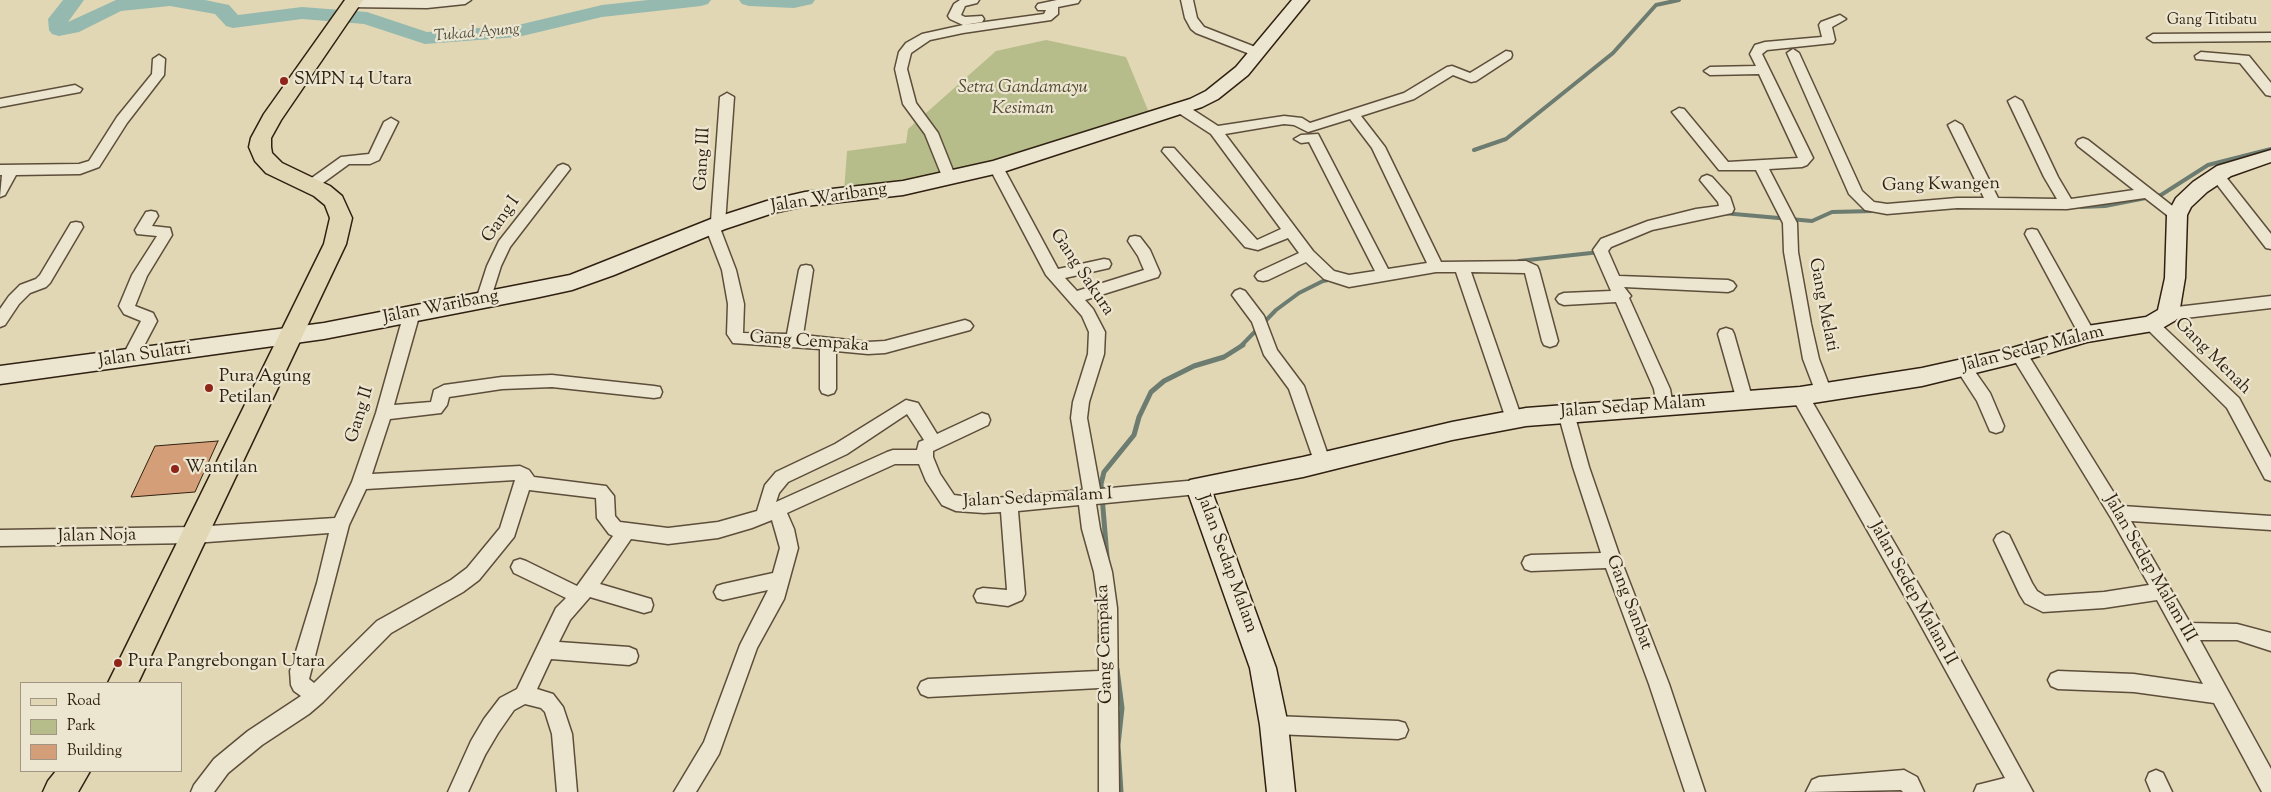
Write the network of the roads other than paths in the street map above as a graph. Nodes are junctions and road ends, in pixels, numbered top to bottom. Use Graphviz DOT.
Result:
graph roads {
  1 [pos="465,0"];
  2 [pos="973,0"];
  3 [pos="1074,0"];
  4 [pos="1187,0"];
  5 [pos="1297,1"];
  6 [pos="351,5"];
  7 [pos="1052,5"];
  8 [pos="1840,19"];
  9 [pos="2271,37"];
  10 [pos="2153,38"];
  11 [pos="1260,52"];
  12 [pos="1793,53"];
  13 [pos="1506,55"];
  14 [pos="2202,56"];
  15 [pos="159,59"];
  16 [pos="1763,70"];
  17 [pos="1710,71"];
  18 [pos="75,89"];
  19 [pos="2271,92"];
  20 [pos="727,97"];
  21 [pos="2015,101"];
  22 [pos="0,103"];
  23 [pos="1179,107"];
  24 [pos="1679,112"];
  25 [pos="1352,114"];
  26 [pos="391,122"];
  27 [pos="1955,125"];
  28 [pos="1216,131"];
  29 [pos="1301,139"];
  30 [pos="2083,143"];
  31 [pos="1169,151"];
  32 [pos="2271,156"];
  33 [pos="1760,164"];
  34 [pos="996,167"];
  35 [pos="563,169"];
  36 [pos="5,170"];
  37 [pos="2217,175"];
  38 [pos="949,178"];
  39 [pos="1707,180"];
  40 [pos="311,185"];
  41 [pos="0,192"];
  42 [pos="2149,196"];
  43 [pos="1993,203"];
  44 [pos="2067,204"];
  45 [pos="2177,215"];
  46 [pos="151,216"];
  47 [pos="715,225"];
  48 [pos="76,228"];
  49 [pos="1291,231"];
  50 [pos="2032,234"];
  51 [pos="1135,241"];
  52 [pos="2271,244"];
  53 [pos="1308,255"];
  54 [pos="1104,264"];
  55 [pos="1435,265"];
  56 [pos="1461,266"];
  57 [pos="806,270"];
  58 [pos="1383,272"];
  59 [pos="1054,275"];
  60 [pos="1263,276"];
  61 [pos="1615,281"];
  62 [pos="1728,286"];
  63 [pos="1240,295"];
  64 [pos="1623,296"];
  65 [pos="1074,298"];
  66 [pos="1564,299"];
  67 [pos="484,300"];
  68 [pos="2271,302"];
  69 [pos="412,313"];
  70 [pos="2159,319"];
  71 [pos="0,321"];
  72 [pos="965,326"];
  73 [pos="1726,334"];
  74 [pos="2087,334"];
  75 [pos="289,336"];
  76 [pos="794,340"];
  77 [pos="1550,340"];
  78 [pos="828,344"];
  79 [pos="2019,354"];
  80 [pos="129,358"];
  81 [pos="1963,368"];
  82 [pos="0,375"];
  83 [pos="828,389"];
  84 [pos="654,392"];
  85 [pos="1824,392"];
  86 [pos="1800,396"];
  87 [pos="1745,401"];
  88 [pos="1665,406"];
  89 [pos="384,413"];
  90 [pos="1566,413"];
  91 [pos="1514,419"];
  92 [pos="982,420"];
  93 [pos="1996,426"];
  94 [pos="933,441"];
  95 [pos="924,457"];
  96 [pos="1322,461"];
  97 [pos="2269,465"];
  98 [pos="524,479"];
  99 [pos="361,482"];
  100 [pos="1198,487"];
  101 [pos="1097,497"];
  102 [pos="1009,504"];
  103 [pos="2117,513"];
  104 [pos="771,514"];
  105 [pos="2271,523"];
  106 [pos="340,525"];
  107 [pos="626,532"];
  108 [pos="194,536"];
  109 [pos="0,538"];
  110 [pos="2003,540"];
  111 [pos="1612,560"];
  112 [pos="1531,562"];
  113 [pos="520,567"];
  114 [pos="780,579"];
  115 [pos="582,591"];
  116 [pos="2163,591"];
  117 [pos="723,592"];
  118 [pos="983,596"];
  119 [pos="644,605"];
  120 [pos="2185,631"];
  121 [pos="2271,642"];
  122 [pos="547,650"];
  123 [pos="629,656"];
  124 [pos="1109,679"];
  125 [pos="2058,680"];
  126 [pos="123,682"];
  127 [pos="928,688"];
  128 [pos="524,694"];
  129 [pos="2220,695"];
  130 [pos="316,696"];
  131 [pos="1274,725"];
  132 [pos="1398,730"];
  133 [pos="74,772"];
  134 [pos="2021,789"];
  135 [pos="2271,789"];
  136 [pos="59,792"];
  137 [pos="201,792"];
  138 [pos="458,792"];
  139 [pos="568,792"];
  140 [pos="684,792"];
  141 [pos="1109,792"];
  142 [pos="1282,792"];
  143 [pos="1695,792"];
  144 [pos="1816,792"];
  145 [pos="1914,792"];
  146 [pos="1984,792"];
  1 -- 6 [label="street"];
  2 -- 7 [label="street"];
  3 -- 7 [label="street"];
  4 -- 11 [label="street"];
  5 -- 11 [label="street, Jalan Waribang"];
  6 -- 40 [label="main road"];
  7 -- 38 [label="street"];
  8 -- 16 [label="street"];
  9 -- 10 [label="street, Gang Titibatu"];
  11 -- 23 [label="street, Jalan Waribang"];
  12 -- 43 [label="street, Gang Kwangen"];
  13 -- 25 [label="street"];
  14 -- 19 [label="street"];
  15 -- 36 [label="street"];
  16 -- 17 [label="street"];
  16 -- 33 [label="street"];
  18 -- 22 [label="street"];
  20 -- 47 [label="street, Gang III"];
  21 -- 44 [label="street"];
  23 -- 28 [label="street"];
  23 -- 34 [label="street, Jalan Waribang"];
  24 -- 33 [label="street"];
  25 -- 28 [label="street"];
  25 -- 55 [label="street"];
  26 -- 40 [label="street"];
  27 -- 43 [label="street"];
  28 -- 49 [label="street"];
  29 -- 58 [label="street"];
  30 -- 42 [label="street"];
  31 -- 49 [label="street"];
  32 -- 37 [label="street"];
  33 -- 85 [label="street, Gang Melati"];
  34 -- 38 [label="street, Jalan Waribang"];
  34 -- 59 [label="street, Gang Sakura"];
  35 -- 67 [label="street, Gang I"];
  36 -- 41 [label="street"];
  37 -- 45 [label="street"];
  37 -- 52 [label="street"];
  38 -- 47 [label="street, Jalan Waribang"];
  39 -- 61 [label="street"];
  40 -- 75 [label="main road"];
  42 -- 44 [label="street, Gang Kwangen"];
  42 -- 45 [label="street"];
  43 -- 44 [label="street, Gang Kwangen"];
  45 -- 70 [label="street"];
  46 -- 80 [label="street"];
  47 -- 67 [label="street, Jalan Waribang"];
  47 -- 76 [label="street, Gang Cempaka"];
  48 -- 71 [label="street"];
  49 -- 53 [label="street"];
  50 -- 74 [label="street"];
  51 -- 65 [label="street"];
  53 -- 58 [label="street"];
  53 -- 60 [label="street"];
  54 -- 59 [label="street"];
  55 -- 56 [label="street"];
  55 -- 58 [label="street"];
  56 -- 77 [label="street"];
  56 -- 91 [label="street"];
  57 -- 76 [label="street"];
  59 -- 65 [label="street, Gang Sakura"];
  61 -- 62 [label="street"];
  61 -- 64 [label="street"];
  63 -- 96 [label="street"];
  64 -- 66 [label="street"];
  64 -- 88 [label="street"];
  65 -- 101 [label="street, Gang Sakura"];
  67 -- 69 [label="street, Jalan Waribang"];
  68 -- 70 [label="street"];
  69 -- 75 [label="street, Jalan Waribang"];
  69 -- 89 [label="street, Gang II"];
  70 -- 74 [label="street, Jalan Sedap Malam"];
  70 -- 97 [label="street, Gang Menah"];
  72 -- 78 [label="street, Gang Cempaka"];
  73 -- 87 [label="street"];
  74 -- 79 [label="street, Jalan Sedap Malam"];
  75 -- 80 [label="street, Jalan Sulatri"];
  75 -- 108 [label="main road"];
  76 -- 78 [label="street, Gang Cempaka"];
  78 -- 83 [label="street"];
  79 -- 81 [label="street, Jalan Sedap Malam"];
  79 -- 103 [label="street, Jalan Sedep Malam III"];
  80 -- 82 [label="street, Jalan Sulatri"];
  81 -- 85 [label="street, Jalan Sedap Malam"];
  81 -- 93 [label="street"];
  84 -- 89 [label="street"];
  85 -- 86 [label="street, Jalan Sedap Malam"];
  86 -- 87 [label="street, Jalan Sedap Malam"];
  86 -- 134 [label="street, Jalan Sedep Malam II"];
  87 -- 88 [label="street, Jalan Sedap Malam"];
  88 -- 90 [label="street, Jalan Sedap Malam"];
  89 -- 99 [label="street, Gang II"];
  90 -- 91 [label="street, Jalan Sedap Malam"];
  90 -- 111 [label="street, Gang Sanbat"];
  91 -- 96 [label="street, Jalan Sedap Malam"];
  92 -- 94 [label="street"];
  94 -- 95 [label="street"];
  94 -- 104 [label="street"];
  95 -- 102 [label="street, Jalan Sedapmalam I"];
  95 -- 104 [label="street"];
  96 -- 100 [label="street, Jalan Sedap Malam"];
  98 -- 99 [label="street"];
  98 -- 107 [label="street"];
  98 -- 130 [label="street"];
  99 -- 106 [label="street, Gang II"];
  100 -- 101 [label="street, Jalan Sedapmalam I"];
  100 -- 131 [label="street, Jalan Sedap Malam"];
  101 -- 102 [label="street, Jalan Sedapmalam I"];
  101 -- 124 [label="street, Gang Cempaka"];
  102 -- 118 [label="street"];
  103 -- 105 [label="street"];
  103 -- 116 [label="street, Jalan Sedep Malam III"];
  104 -- 107 [label="street"];
  104 -- 114 [label="street"];
  106 -- 108 [label="street, Jalan Noja"];
  106 -- 130 [label="street, Gang II"];
  107 -- 115 [label="street"];
  108 -- 109 [label="street, Jalan Noja"];
  108 -- 126 [label="main road"];
  110 -- 116 [label="street"];
  111 -- 112 [label="street"];
  111 -- 143 [label="street, Gang Sanbat"];
  113 -- 115 [label="street"];
  114 -- 117 [label="street"];
  114 -- 140 [label="street"];
  115 -- 119 [label="street"];
  115 -- 122 [label="street"];
  116 -- 120 [label="street, Jalan Sedep Malam III"];
  120 -- 121 [label="street"];
  120 -- 129 [label="street, Jalan Sedep Malam III"];
  122 -- 123 [label="street"];
  122 -- 128 [label="street"];
  124 -- 127 [label="street"];
  124 -- 141 [label="street, Gang Cempaka"];
  125 -- 129 [label="street"];
  128 -- 138 [label="street"];
  128 -- 139 [label="street"];
  129 -- 135 [label="street, Jalan Sedep Malam III"];
  130 -- 137 [label="street"];
  131 -- 132 [label="street"];
  131 -- 142 [label="street, Jalan Sedap Malam"];
  133 -- 136 [label="main road"];
  134 -- 146 [label="street"];
  144 -- 145 [label="street"];
}
